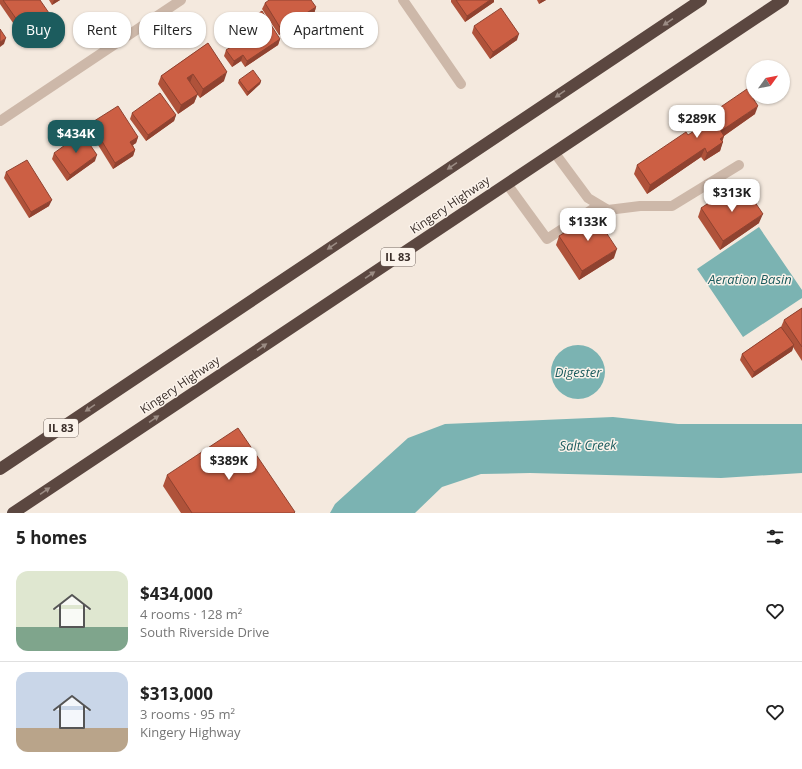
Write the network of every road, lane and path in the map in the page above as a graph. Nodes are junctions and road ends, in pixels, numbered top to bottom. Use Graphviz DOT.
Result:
graph roads {
  1 [pos="181,0"];
  2 [pos="403,0"];
  3 [pos="701,0"];
  4 [pos="783,0"];
  5 [pos="461,84"];
  6 [pos="0,121"];
  7 [pos="554,152"];
  8 [pos="739,166"];
  9 [pos="507,184"];
  10 [pos="599,205"];
  11 [pos="0,469"];
  12 [pos="25,509"];
  13 [pos="13,513"];
  1 -- 6 [label="street"];
  2 -- 5 [label="street"];
  3 -- 11 [label="highway, IL 83, one-way"];
  4 -- 7 [label="highway, Kingery Highway / IL 83"];
  7 -- 9 [label="highway, Kingery Highway / IL 83"];
  7 -- 10 [label="street"];
  8 -- 10 [label="street"];
  9 -- 10 [label="street"];
  12 -- 9 [label="highway, Kingery Highway / IL 83, one-way"];
  12 -- 13 [label="highway, Kingery Highway / IL 83"];
}
